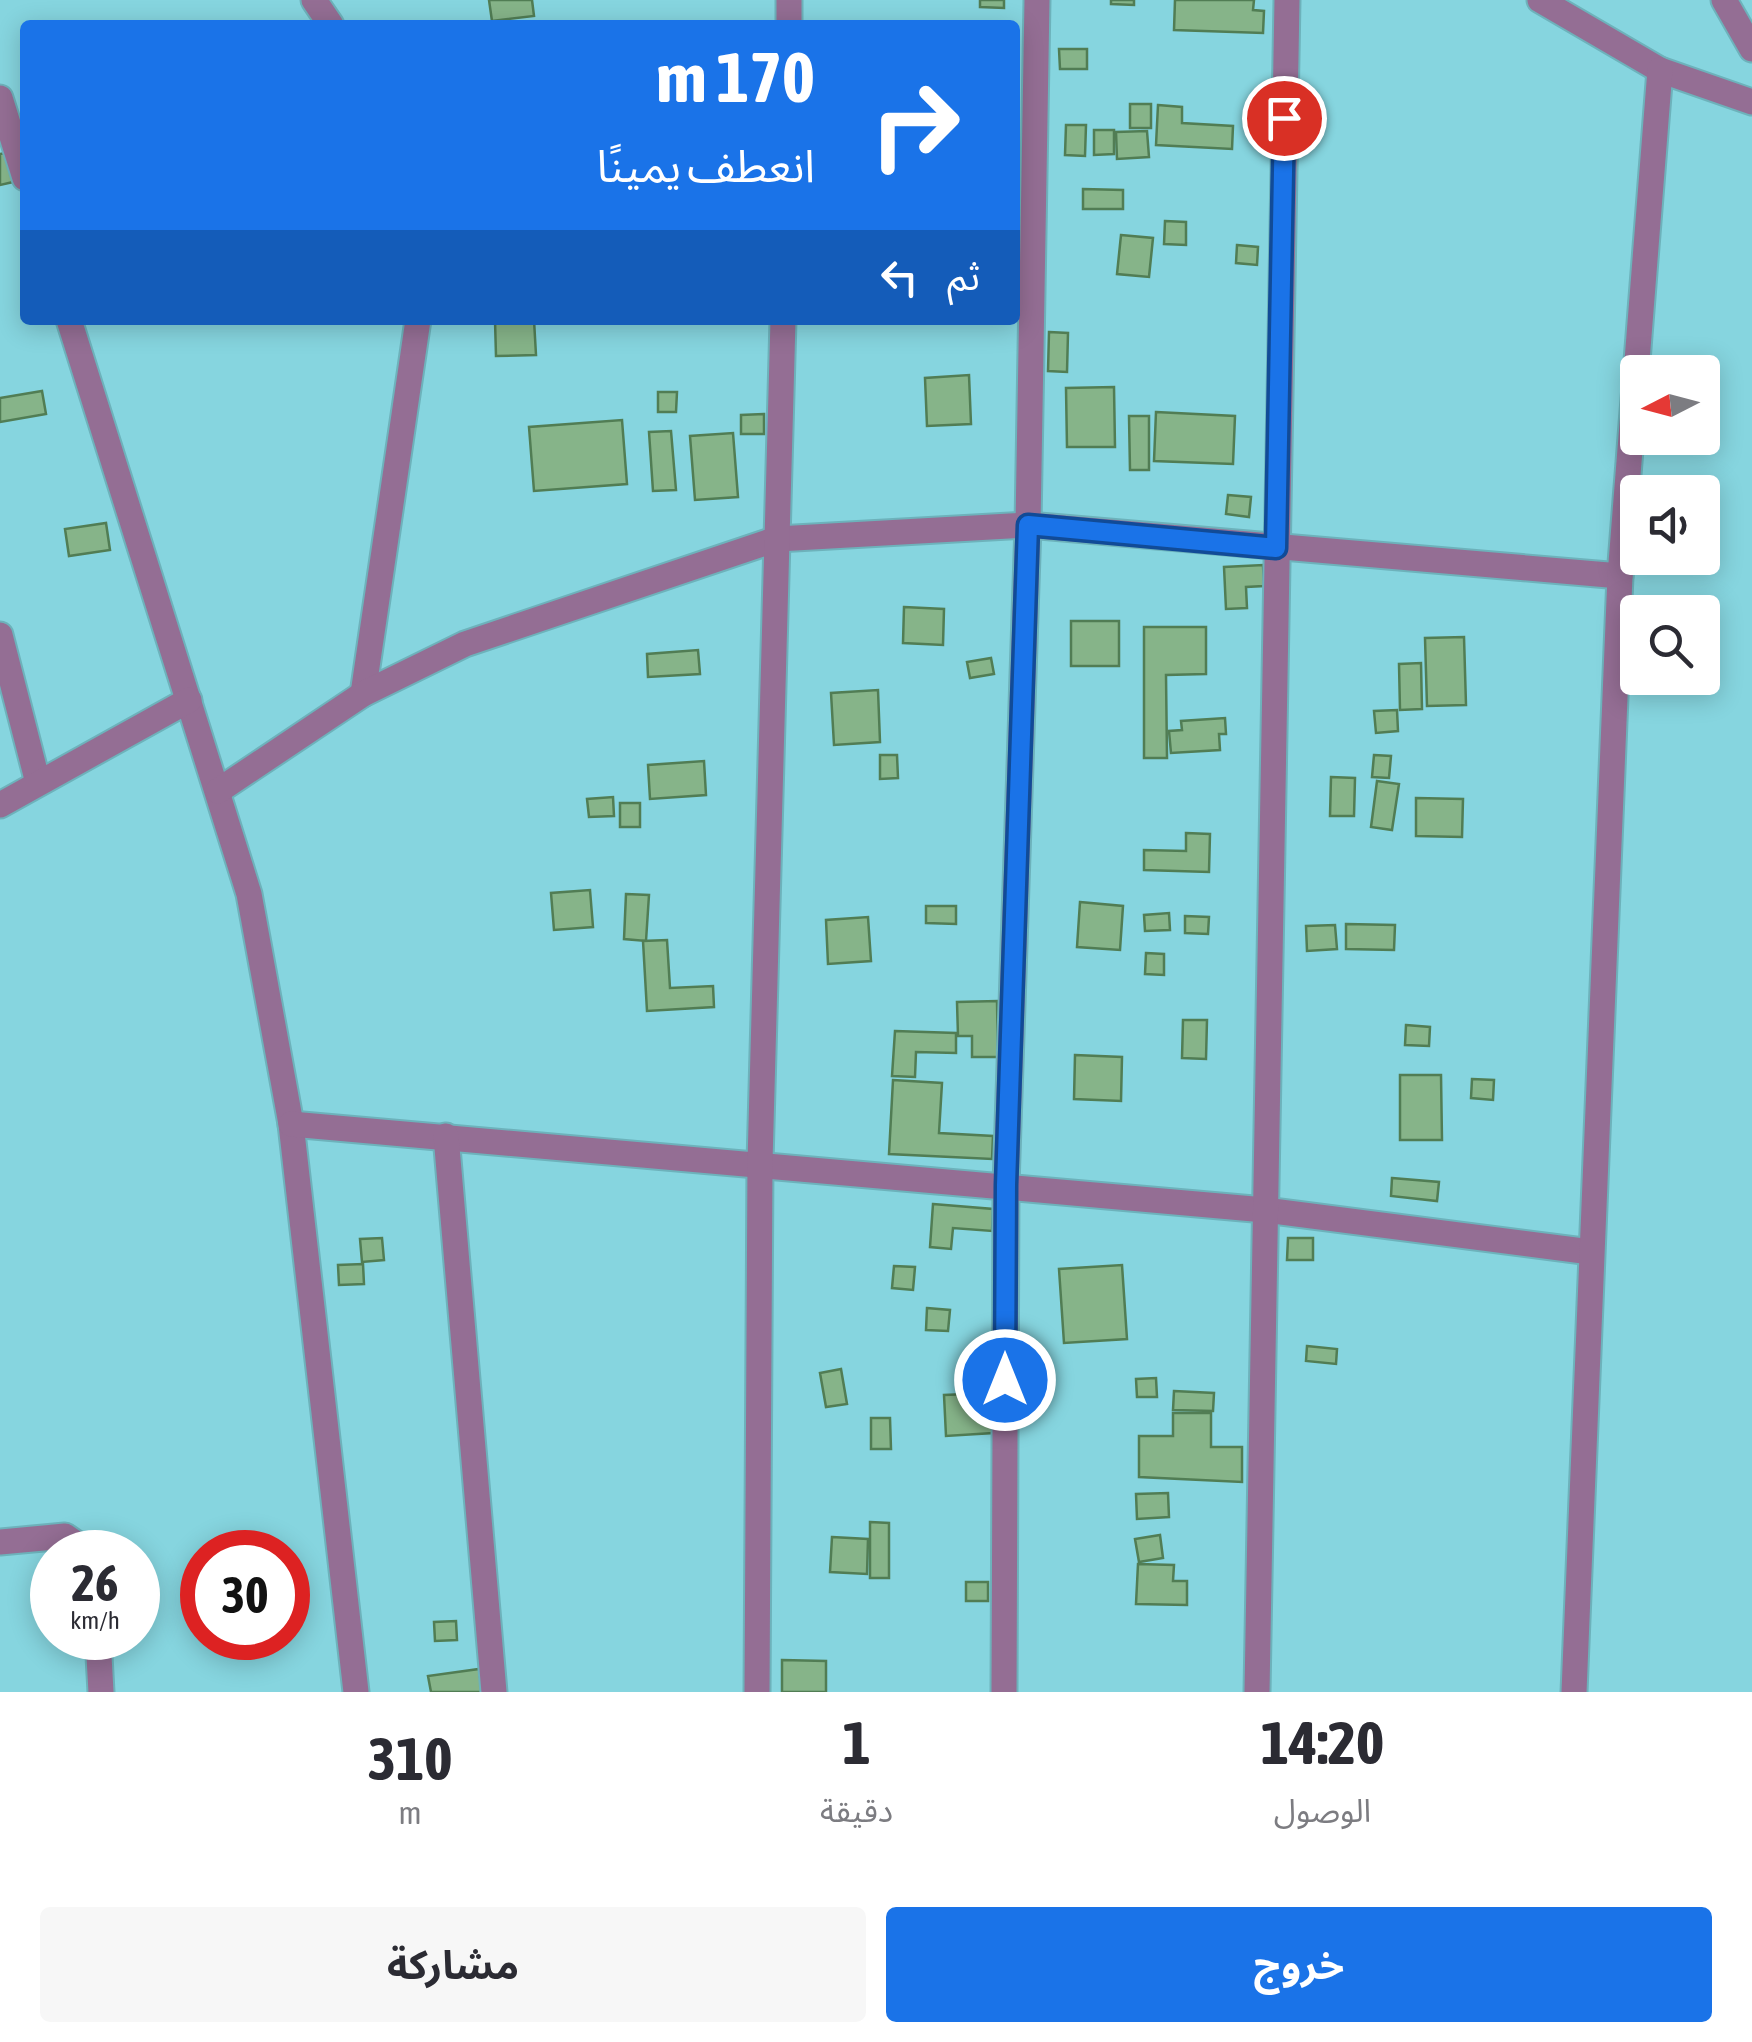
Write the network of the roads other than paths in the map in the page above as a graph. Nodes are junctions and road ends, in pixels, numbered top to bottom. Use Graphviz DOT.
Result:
graph roads {
  1 [pos="1037,0"];
  2 [pos="1286,0"];
  3 [pos="1540,0"];
  4 [pos="1724,0"];
  5 [pos="1752,49"];
  6 [pos="1660,70"];
  7 [pos="0,98"];
  8 [pos="1752,102"];
  9 [pos="20,162"];
  10 [pos="72,325"];
  11 [pos="417,325"];
  12 [pos="783,325"];
  13 [pos="1028,525"];
  14 [pos="777,538"];
  15 [pos="1276,548"];
  16 [pos="1620,576"];
  17 [pos="0,635"];
  18 [pos="363,694"];
  19 [pos="188,700"];
  20 [pos="38,783"];
  21 [pos="218,792"];
  22 [pos="0,804"];
  23 [pos="291,1124"];
  24 [pos="446,1136"];
  25 [pos="760,1162"];
  26 [pos="1006,1185"];
  27 [pos="1265,1210"];
  28 [pos="1591,1252"];
  29 [pos="30,1539"];
  30 [pos="0,1542"];
  31 [pos="99,1660"];
  32 [pos="101,1692"];
  33 [pos="356,1692"];
  34 [pos="494,1692"];
  35 [pos="757,1692"];
  36 [pos="1004,1692"];
  37 [pos="1257,1692"];
  38 [pos="1574,1692"];
  1 -- 13 [label="street"];
  2 -- 15 [label="street"];
  3 -- 6 [label="street"];
  4 -- 5 [label="street"];
  6 -- 8 [label="street"];
  6 -- 16 [label="street"];
  7 -- 9 [label="street"];
  10 -- 19 [label="street"];
  11 -- 18 [label="street"];
  12 -- 14 [label="street"];
  13 -- 14 [label="street"];
  13 -- 15 [label="street"];
  13 -- 26 [label="street"];
  14 -- 18 [label="street"];
  14 -- 25 [label="street"];
  15 -- 16 [label="street"];
  15 -- 27 [label="street"];
  16 -- 28 [label="street"];
  17 -- 20 [label="street"];
  18 -- 21 [label="street"];
  19 -- 20 [label="street"];
  19 -- 21 [label="street"];
  20 -- 22 [label="street"];
  21 -- 23 [label="street"];
  23 -- 24 [label="street"];
  23 -- 33 [label="street"];
  24 -- 25 [label="street"];
  24 -- 34 [label="street"];
  25 -- 26 [label="street"];
  25 -- 35 [label="street"];
  26 -- 27 [label="street"];
  26 -- 36 [label="street"];
  27 -- 28 [label="street"];
  27 -- 37 [label="street"];
  28 -- 38 [label="street"];
  29 -- 30 [label="street"];
  31 -- 32 [label="street"];
}
